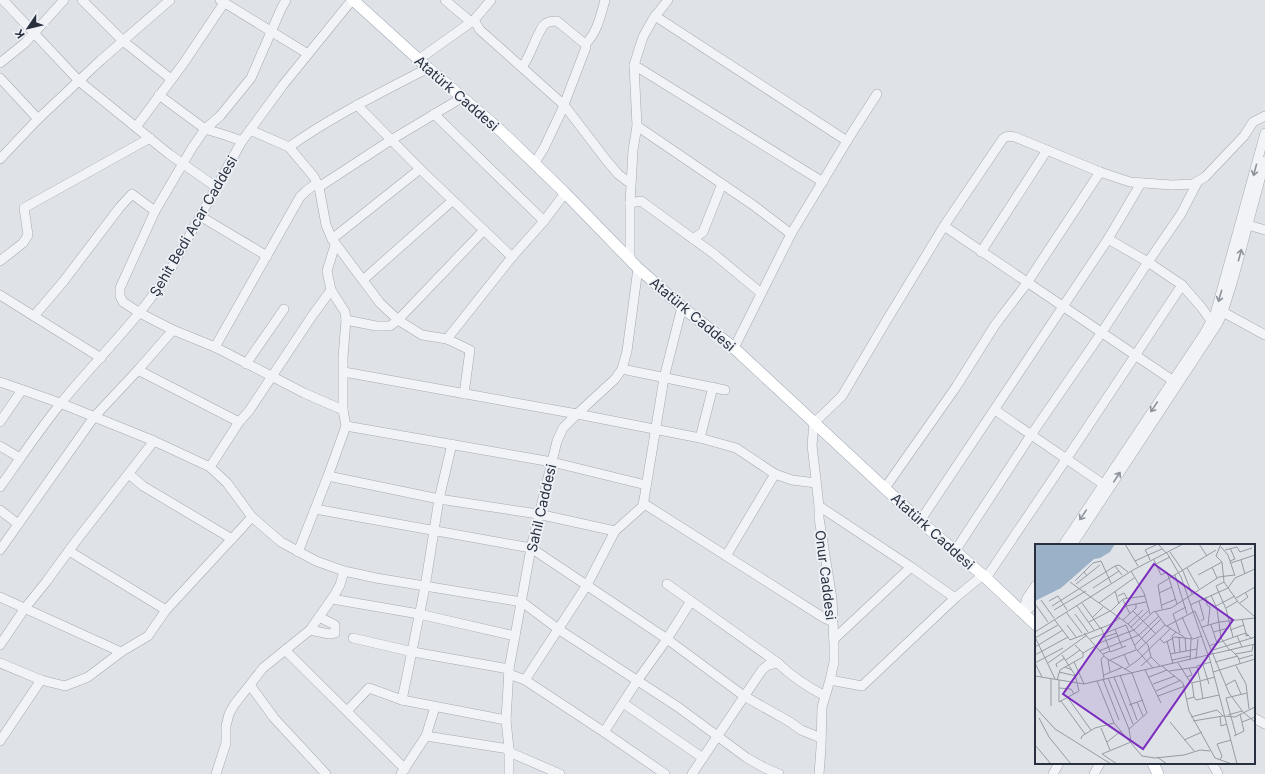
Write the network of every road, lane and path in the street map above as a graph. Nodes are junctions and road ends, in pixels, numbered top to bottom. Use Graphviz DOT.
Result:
graph roads {
  1 [pos="3,0"];
  2 [pos="64,0"];
  3 [pos="82,0"];
  4 [pos="170,0"];
  5 [pos="286,0"];
  6 [pos="352,0"];
  7 [pos="445,0"];
  8 [pos="491,0"];
  9 [pos="605,0"];
  10 [pos="668,0"];
  11 [pos="222,1"];
  12 [pos="655,16"];
  13 [pos="472,21"];
  14 [pos="271,31"];
  15 [pos="34,33"];
  16 [pos="123,41"];
  17 [pos="585,44"];
  18 [pos="308,54"];
  19 [pos="418,60"];
  20 [pos="0,64"];
  21 [pos="634,65"];
  22 [pos="522,67"];
  23 [pos="428,68"];
  24 [pos="0,78"];
  25 [pos="171,79"];
  26 [pos="79,81"];
  27 [pos="877,94"];
  28 [pos="160,95"];
  29 [pos="463,97"];
  30 [pos="356,105"];
  31 [pos="564,105"];
  32 [pos="434,114"];
  33 [pos="1265,116"];
  34 [pos="38,119"];
  35 [pos="637,126"];
  36 [pos="136,127"];
  37 [pos="205,129"];
  38 [pos="250,130"];
  39 [pos="1265,133"];
  40 [pos="150,138"];
  41 [pos="391,140"];
  42 [pos="242,141"];
  43 [pos="847,141"];
  44 [pos="289,147"];
  45 [pos="1047,150"];
  46 [pos="0,159"];
  47 [pos="1265,161"];
  48 [pos="183,164"];
  49 [pos="534,164"];
  50 [pos="420,169"];
  51 [pos="1100,172"];
  52 [pos="631,182"];
  53 [pos="823,182"];
  54 [pos="1142,183"];
  55 [pos="1197,183"];
  56 [pos="722,184"];
  57 [pos="318,185"];
  58 [pos="216,187"];
  59 [pos="565,193"];
  60 [pos="452,201"];
  61 [pos="630,203"];
  62 [pos="156,211"];
  63 [pos="200,216"];
  64 [pos="544,221"];
  65 [pos="1248,224"];
  66 [pos="944,226"];
  67 [pos="484,230"];
  68 [pos="1265,230"];
  69 [pos="791,234"];
  70 [pos="693,239"];
  71 [pos="1108,239"];
  72 [pos="334,242"];
  73 [pos="981,252"];
  74 [pos="267,256"];
  75 [pos="512,257"];
  76 [pos="0,261"];
  77 [pos="1148,262"];
  78 [pos="634,264"];
  79 [pos="363,280"];
  80 [pos="1026,283"];
  81 [pos="1182,285"];
  82 [pos="331,290"];
  83 [pos="761,293"];
  84 [pos="0,295"];
  85 [pos="1063,306"];
  86 [pos="682,308"];
  87 [pos="284,309"];
  88 [pos="1223,312"];
  89 [pos="140,313"];
  90 [pos="34,316"];
  91 [pos="346,320"];
  92 [pos="398,320"];
  93 [pos="1211,321"];
  94 [pos="173,330"];
  95 [pos="1102,332"];
  96 [pos="1265,335"];
  97 [pos="446,339"];
  98 [pos="215,347"];
  99 [pos="734,348"];
  100 [pos="1135,355"];
  101 [pos="101,358"];
  102 [pos="246,364"];
  103 [pos="622,369"];
  104 [pos="138,370"];
  105 [pos="344,372"];
  106 [pos="271,377"];
  107 [pos="664,378"];
  108 [pos="1172,380"];
  109 [pos="0,382"];
  110 [pos="713,387"];
  111 [pos="22,390"];
  112 [pos="725,390"];
  113 [pos="464,394"];
  114 [pos="60,403"];
  115 [pos="344,410"];
  116 [pos="995,410"];
  117 [pos="577,414"];
  118 [pos="94,417"];
  119 [pos="0,422"];
  120 [pos="238,422"];
  121 [pos="814,423"];
  122 [pos="346,426"];
  123 [pos="655,430"];
  124 [pos="1031,435"];
  125 [pos="700,438"];
  126 [pos="154,441"];
  127 [pos="452,444"];
  128 [pos="0,446"];
  129 [pos="20,458"];
  130 [pos="1067,459"];
  131 [pos="552,462"];
  132 [pos="210,467"];
  133 [pos="129,474"];
  134 [pos="775,474"];
  135 [pos="328,476"];
  136 [pos="816,483"];
  137 [pos="1103,484"];
  138 [pos="646,485"];
  139 [pos="0,487"];
  140 [pos="884,488"];
  141 [pos="439,499"];
  142 [pos="643,503"];
  143 [pos="819,506"];
  144 [pos="315,509"];
  145 [pos="0,510"];
  146 [pos="538,514"];
  147 [pos="252,517"];
  148 [pos="920,521"];
  149 [pos="18,524"];
  150 [pos="434,530"];
  151 [pos="616,531"];
  152 [pos="232,539"];
  153 [pos="1064,544"];
  154 [pos="1073,544"];
  155 [pos="531,548"];
  156 [pos="0,550"];
  157 [pos="69,551"];
  158 [pos="955,551"];
  159 [pos="298,552"];
  160 [pos="726,556"];
  161 [pos="911,567"];
  162 [pos="344,571"];
  163 [pos="984,577"];
  164 [pos="667,584"];
  165 [pos="587,585"];
  166 [pos="1035,586"];
  167 [pos="425,587"];
  168 [pos="0,597"];
  169 [pos="332,598"];
  170 [pos="955,598"];
  171 [pos="691,601"];
  172 [pos="522,602"];
  173 [pos="1035,602"];
  174 [pos="25,608"];
  175 [pos="166,610"];
  176 [pos="1023,613"];
  177 [pos="419,614"];
  178 [pos="319,617"];
  179 [pos="832,621"];
  180 [pos="1035,624"];
  181 [pos="558,629"];
  182 [pos="310,630"];
  183 [pos="515,636"];
  184 [pos="352,638"];
  185 [pos="667,639"];
  186 [pos="834,639"];
  187 [pos="0,645"];
  188 [pos="285,650"];
  189 [pos="121,652"];
  190 [pos="413,652"];
  191 [pos="0,663"];
  192 [pos="778,663"];
  193 [pos="509,671"];
  194 [pos="41,680"];
  195 [pos="525,680"];
  196 [pos="830,680"];
  197 [pos="637,681"];
  198 [pos="250,684"];
  199 [pos="744,696"];
  200 [pos="825,696"];
  201 [pos="402,700"];
  202 [pos="623,703"];
  203 [pos="434,707"];
  204 [pos="347,711"];
  205 [pos="1255,719"];
  206 [pos="506,720"];
  207 [pos="1265,724"];
  208 [pos="604,732"];
  209 [pos="426,736"];
  210 [pos="718,736"];
  211 [pos="821,738"];
  212 [pos="0,741"];
  213 [pos="509,750"];
  214 [pos="703,758"];
  215 [pos="1058,764"];
  216 [pos="1099,764"];
  217 [pos="1153,764"];
  218 [pos="1213,764"];
  219 [pos="403,771"];
  220 [pos="216,774"];
  221 [pos="326,774"];
  222 [pos="509,774"];
  223 [pos="560,774"];
  224 [pos="665,774"];
  225 [pos="692,774"];
  226 [pos="779,774"];
  227 [pos="819,774"];
  228 [pos="1053,774"];
  229 [pos="1094,774"];
  230 [pos="1158,774"];
  231 [pos="1218,774"];
  1 -- 15 [label="street"];
  2 -- 15 [label="street"];
  3 -- 16 [label="street"];
  4 -- 16 [label="street"];
  5 -- 14 [label="street"];
  6 -- 18 [label="street, Şehit Bedi Acar Caddesi"];
  6 -- 19 [label="main road, Atatürk Caddesi"];
  7 -- 13 [label="street"];
  8 -- 13 [label="street"];
  9 -- 17 [label="street"];
  10 -- 12 [label="street"];
  11 -- 14 [label="street"];
  11 -- 25 [label="street"];
  12 -- 21 [label="street"];
  12 -- 43 [label="street"];
  13 -- 19 [label="street"];
  13 -- 22 [label="street"];
  14 -- 18 [label="street"];
  14 -- 37 [label="street"];
  15 -- 20 [label="street"];
  15 -- 26 [label="street"];
  16 -- 25 [label="street"];
  16 -- 26 [label="street"];
  17 -- 22 [label="street"];
  17 -- 31 [label="street"];
  18 -- 38 [label="street, Şehit Bedi Acar Caddesi"];
  19 -- 23 [label="main road, Atatürk Caddesi"];
  21 -- 35 [label="street, Sahil Caddesi"];
  21 -- 53 [label="street"];
  22 -- 31 [label="street"];
  23 -- 29 [label="main road, Atatürk Caddesi"];
  23 -- 30 [label="street"];
  24 -- 34 [label="street"];
  25 -- 28 [label="street"];
  26 -- 34 [label="street"];
  26 -- 36 [label="street"];
  27 -- 43 [label="street"];
  28 -- 36 [label="street"];
  28 -- 37 [label="street"];
  29 -- 32 [label="street"];
  29 -- 49 [label="main road, Atatürk Caddesi"];
  30 -- 41 [label="street"];
  30 -- 44 [label="street"];
  31 -- 49 [label="street"];
  31 -- 52 [label="street"];
  32 -- 41 [label="street"];
  32 -- 64 [label="street"];
  33 -- 55 [label="street"];
  34 -- 46 [label="street"];
  35 -- 52 [label="street, Sahil Caddesi"];
  35 -- 56 [label="street"];
  36 -- 40 [label="street"];
  37 -- 42 [label="street"];
  37 -- 48 [label="street"];
  38 -- 42 [label="street, Şehit Bedi Acar Caddesi"];
  38 -- 44 [label="street"];
  39 -- 93 [label="street, one-way"];
  40 -- 48 [label="street"];
  40 -- 76 [label="street"];
  41 -- 50 [label="street"];
  41 -- 57 [label="street"];
  42 -- 58 [label="street, Şehit Bedi Acar Caddesi"];
  43 -- 53 [label="street"];
  44 -- 57 [label="street"];
  45 -- 51 [label="street"];
  45 -- 66 [label="street"];
  45 -- 73 [label="street"];
  47 -- 65 [label="street"];
  48 -- 58 [label="street"];
  48 -- 62 [label="street"];
  49 -- 59 [label="main road, Atatürk Caddesi"];
  50 -- 60 [label="street"];
  50 -- 72 [label="street"];
  51 -- 54 [label="street"];
  51 -- 80 [label="street"];
  52 -- 61 [label="street, Sahil Caddesi"];
  53 -- 69 [label="street"];
  54 -- 55 [label="street"];
  54 -- 71 [label="street"];
  55 -- 77 [label="street"];
  56 -- 69 [label="street"];
  56 -- 70 [label="street"];
  57 -- 72 [label="street"];
  57 -- 74 [label="street"];
  58 -- 63 [label="street, Şehit Bedi Acar Caddesi"];
  59 -- 64 [label="street"];
  59 -- 78 [label="main road, Atatürk Caddesi"];
  60 -- 67 [label="street"];
  60 -- 79 [label="street"];
  61 -- 70 [label="street"];
  61 -- 78 [label="street, Sahil Caddesi"];
  62 -- 89 [label="street"];
  62 -- 90 [label="street"];
  63 -- 74 [label="street"];
  63 -- 89 [label="street, Şehit Bedi Acar Caddesi"];
  64 -- 75 [label="street"];
  65 -- 68 [label="street"];
  88 -- 65 [label="street, one-way"];
  66 -- 73 [label="street"];
  66 -- 121 [label="street"];
  67 -- 75 [label="street"];
  67 -- 92 [label="street"];
  69 -- 83 [label="street"];
  70 -- 83 [label="street"];
  71 -- 77 [label="street"];
  71 -- 85 [label="street"];
  72 -- 79 [label="street"];
  72 -- 82 [label="street"];
  73 -- 80 [label="street"];
  74 -- 98 [label="street"];
  75 -- 97 [label="street"];
  77 -- 81 [label="street"];
  77 -- 95 [label="street"];
  78 -- 86 [label="main road, Atatürk Caddesi"];
  78 -- 103 [label="street, Sahil Caddesi"];
  79 -- 92 [label="street"];
  80 -- 85 [label="street"];
  80 -- 140 [label="street"];
  81 -- 93 [label="street"];
  81 -- 100 [label="street"];
  82 -- 91 [label="street"];
  82 -- 106 [label="street"];
  83 -- 99 [label="street"];
  84 -- 90 [label="street"];
  85 -- 95 [label="street"];
  85 -- 116 [label="street"];
  86 -- 99 [label="main road, Atatürk Caddesi"];
  86 -- 107 [label="street"];
  87 -- 102 [label="street"];
  88 -- 96 [label="street"];
  154 -- 88 [label="street, one-way"];
  89 -- 94 [label="street"];
  89 -- 101 [label="street, Şehit Bedi Acar Caddesi"];
  90 -- 101 [label="street"];
  91 -- 92 [label="street"];
  91 -- 105 [label="street"];
  92 -- 97 [label="street"];
  93 -- 108 [label="street"];
  94 -- 98 [label="street"];
  94 -- 104 [label="street"];
  95 -- 100 [label="street"];
  95 -- 124 [label="street"];
  97 -- 113 [label="street"];
  98 -- 102 [label="street"];
  99 -- 121 [label="main road, Atatürk Caddesi"];
  100 -- 108 [label="street"];
  100 -- 130 [label="street"];
  101 -- 114 [label="street, Şehit Bedi Acar Caddesi"];
  102 -- 106 [label="street"];
  103 -- 107 [label="street"];
  103 -- 117 [label="street, Sahil Caddesi"];
  104 -- 118 [label="street"];
  104 -- 120 [label="street"];
  105 -- 113 [label="street"];
  105 -- 115 [label="street"];
  106 -- 115 [label="street"];
  106 -- 120 [label="street"];
  107 -- 110 [label="street"];
  107 -- 123 [label="street"];
  108 -- 137 [label="street, one-way"];
  109 -- 111 [label="street"];
  110 -- 112 [label="street"];
  110 -- 125 [label="street"];
  111 -- 114 [label="street"];
  111 -- 119 [label="street"];
  113 -- 117 [label="street"];
  114 -- 118 [label="street"];
  114 -- 129 [label="street, Şehit Bedi Acar Caddesi"];
  115 -- 122 [label="street"];
  116 -- 124 [label="street"];
  116 -- 148 [label="street"];
  117 -- 123 [label="street"];
  117 -- 131 [label="street, Sahil Caddesi"];
  118 -- 126 [label="street"];
  118 -- 149 [label="street"];
  120 -- 132 [label="street"];
  121 -- 136 [label="street, Onur Caddesi"];
  121 -- 140 [label="main road, Atatürk Caddesi"];
  122 -- 127 [label="street"];
  122 -- 135 [label="street"];
  123 -- 125 [label="street"];
  123 -- 138 [label="street"];
  124 -- 130 [label="street"];
  124 -- 158 [label="street"];
  125 -- 134 [label="street"];
  126 -- 132 [label="street"];
  126 -- 133 [label="street"];
  127 -- 131 [label="street"];
  127 -- 141 [label="street"];
  128 -- 129 [label="street"];
  129 -- 139 [label="street, Şehit Bedi Acar Caddesi"];
  130 -- 137 [label="street"];
  130 -- 163 [label="street"];
  131 -- 138 [label="street"];
  131 -- 146 [label="street, Sahil Caddesi"];
  132 -- 147 [label="street"];
  133 -- 152 [label="street"];
  133 -- 157 [label="street"];
  134 -- 136 [label="street"];
  134 -- 160 [label="street"];
  135 -- 141 [label="street"];
  135 -- 144 [label="street"];
  136 -- 143 [label="street, Onur Caddesi"];
  137 -- 153 [label="street, one-way"];
  138 -- 142 [label="street"];
  140 -- 148 [label="main road, Atatürk Caddesi"];
  141 -- 146 [label="street"];
  141 -- 150 [label="street"];
  142 -- 151 [label="street"];
  142 -- 160 [label="street"];
  143 -- 161 [label="street"];
  143 -- 179 [label="street, Onur Caddesi"];
  144 -- 150 [label="street"];
  144 -- 159 [label="street"];
  145 -- 149 [label="street"];
  146 -- 151 [label="street"];
  146 -- 155 [label="street, Sahil Caddesi"];
  147 -- 152 [label="street"];
  147 -- 159 [label="street"];
  148 -- 158 [label="main road, Atatürk Caddesi"];
  149 -- 156 [label="street"];
  150 -- 155 [label="street"];
  150 -- 167 [label="street"];
  151 -- 165 [label="street"];
  152 -- 175 [label="street"];
  155 -- 165 [label="street"];
  155 -- 172 [label="street, Sahil Caddesi"];
  157 -- 174 [label="street"];
  157 -- 175 [label="street"];
  158 -- 163 [label="main road, Atatürk Caddesi"];
  159 -- 162 [label="street"];
  160 -- 179 [label="street"];
  161 -- 170 [label="street"];
  161 -- 186 [label="street"];
  162 -- 167 [label="street"];
  162 -- 169 [label="street"];
  163 -- 170 [label="street"];
  163 -- 176 [label="main road, Atatürk Caddesi"];
  164 -- 171 [label="street"];
  165 -- 181 [label="street"];
  165 -- 185 [label="street"];
  166 -- 176 [label="street"];
  167 -- 172 [label="street"];
  167 -- 177 [label="street"];
  168 -- 174 [label="street"];
  169 -- 177 [label="street"];
  169 -- 178 [label="street"];
  170 -- 196 [label="street"];
  171 -- 185 [label="street"];
  171 -- 192 [label="street"];
  172 -- 181 [label="street"];
  172 -- 183 [label="street, Sahil Caddesi"];
  173 -- 176 [label="street"];
  174 -- 187 [label="street"];
  174 -- 189 [label="street"];
  175 -- 189 [label="street"];
  176 -- 180 [label="main road, Atatürk Caddesi"];
  177 -- 183 [label="street"];
  177 -- 190 [label="street"];
  178 -- 182 [label="street"];
  178 -- 182 [label="street"];
  179 -- 186 [label="street, Onur Caddesi"];
  181 -- 195 [label="street"];
  181 -- 197 [label="street"];
  182 -- 188 [label="street"];
  183 -- 193 [label="street, Sahil Caddesi"];
  184 -- 190 [label="street"];
  185 -- 197 [label="street"];
  185 -- 199 [label="street"];
  186 -- 196 [label="street, Onur Caddesi"];
  188 -- 198 [label="street"];
  188 -- 204 [label="street"];
  189 -- 194 [label="street"];
  190 -- 193 [label="street"];
  190 -- 201 [label="street"];
  191 -- 194 [label="street"];
  192 -- 199 [label="street"];
  192 -- 200 [label="street"];
  193 -- 195 [label="street"];
  193 -- 206 [label="street, Sahil Caddesi"];
  194 -- 212 [label="street"];
  195 -- 208 [label="street"];
  196 -- 200 [label="street, Onur Caddesi"];
  197 -- 202 [label="street"];
  197 -- 210 [label="street"];
  198 -- 220 [label="street"];
  198 -- 221 [label="street"];
  199 -- 210 [label="street"];
  199 -- 211 [label="street"];
  200 -- 211 [label="street, Onur Caddesi"];
  201 -- 203 [label="street"];
  201 -- 204 [label="street"];
  202 -- 208 [label="street"];
  202 -- 214 [label="street"];
  203 -- 206 [label="street"];
  203 -- 209 [label="street"];
  204 -- 219 [label="street"];
  205 -- 207 [label="street"];
  206 -- 213 [label="street, Sahil Caddesi"];
  208 -- 224 [label="street"];
  209 -- 213 [label="street"];
  209 -- 219 [label="street"];
  210 -- 214 [label="street"];
  210 -- 226 [label="street"];
  211 -- 227 [label="street, Onur Caddesi"];
  213 -- 222 [label="street, Sahil Caddesi"];
  213 -- 223 [label="street"];
  214 -- 225 [label="street"];
  215 -- 228 [label="street"];
  216 -- 229 [label="street"];
  217 -- 230 [label="main road"];
  218 -- 231 [label="street"];
}
